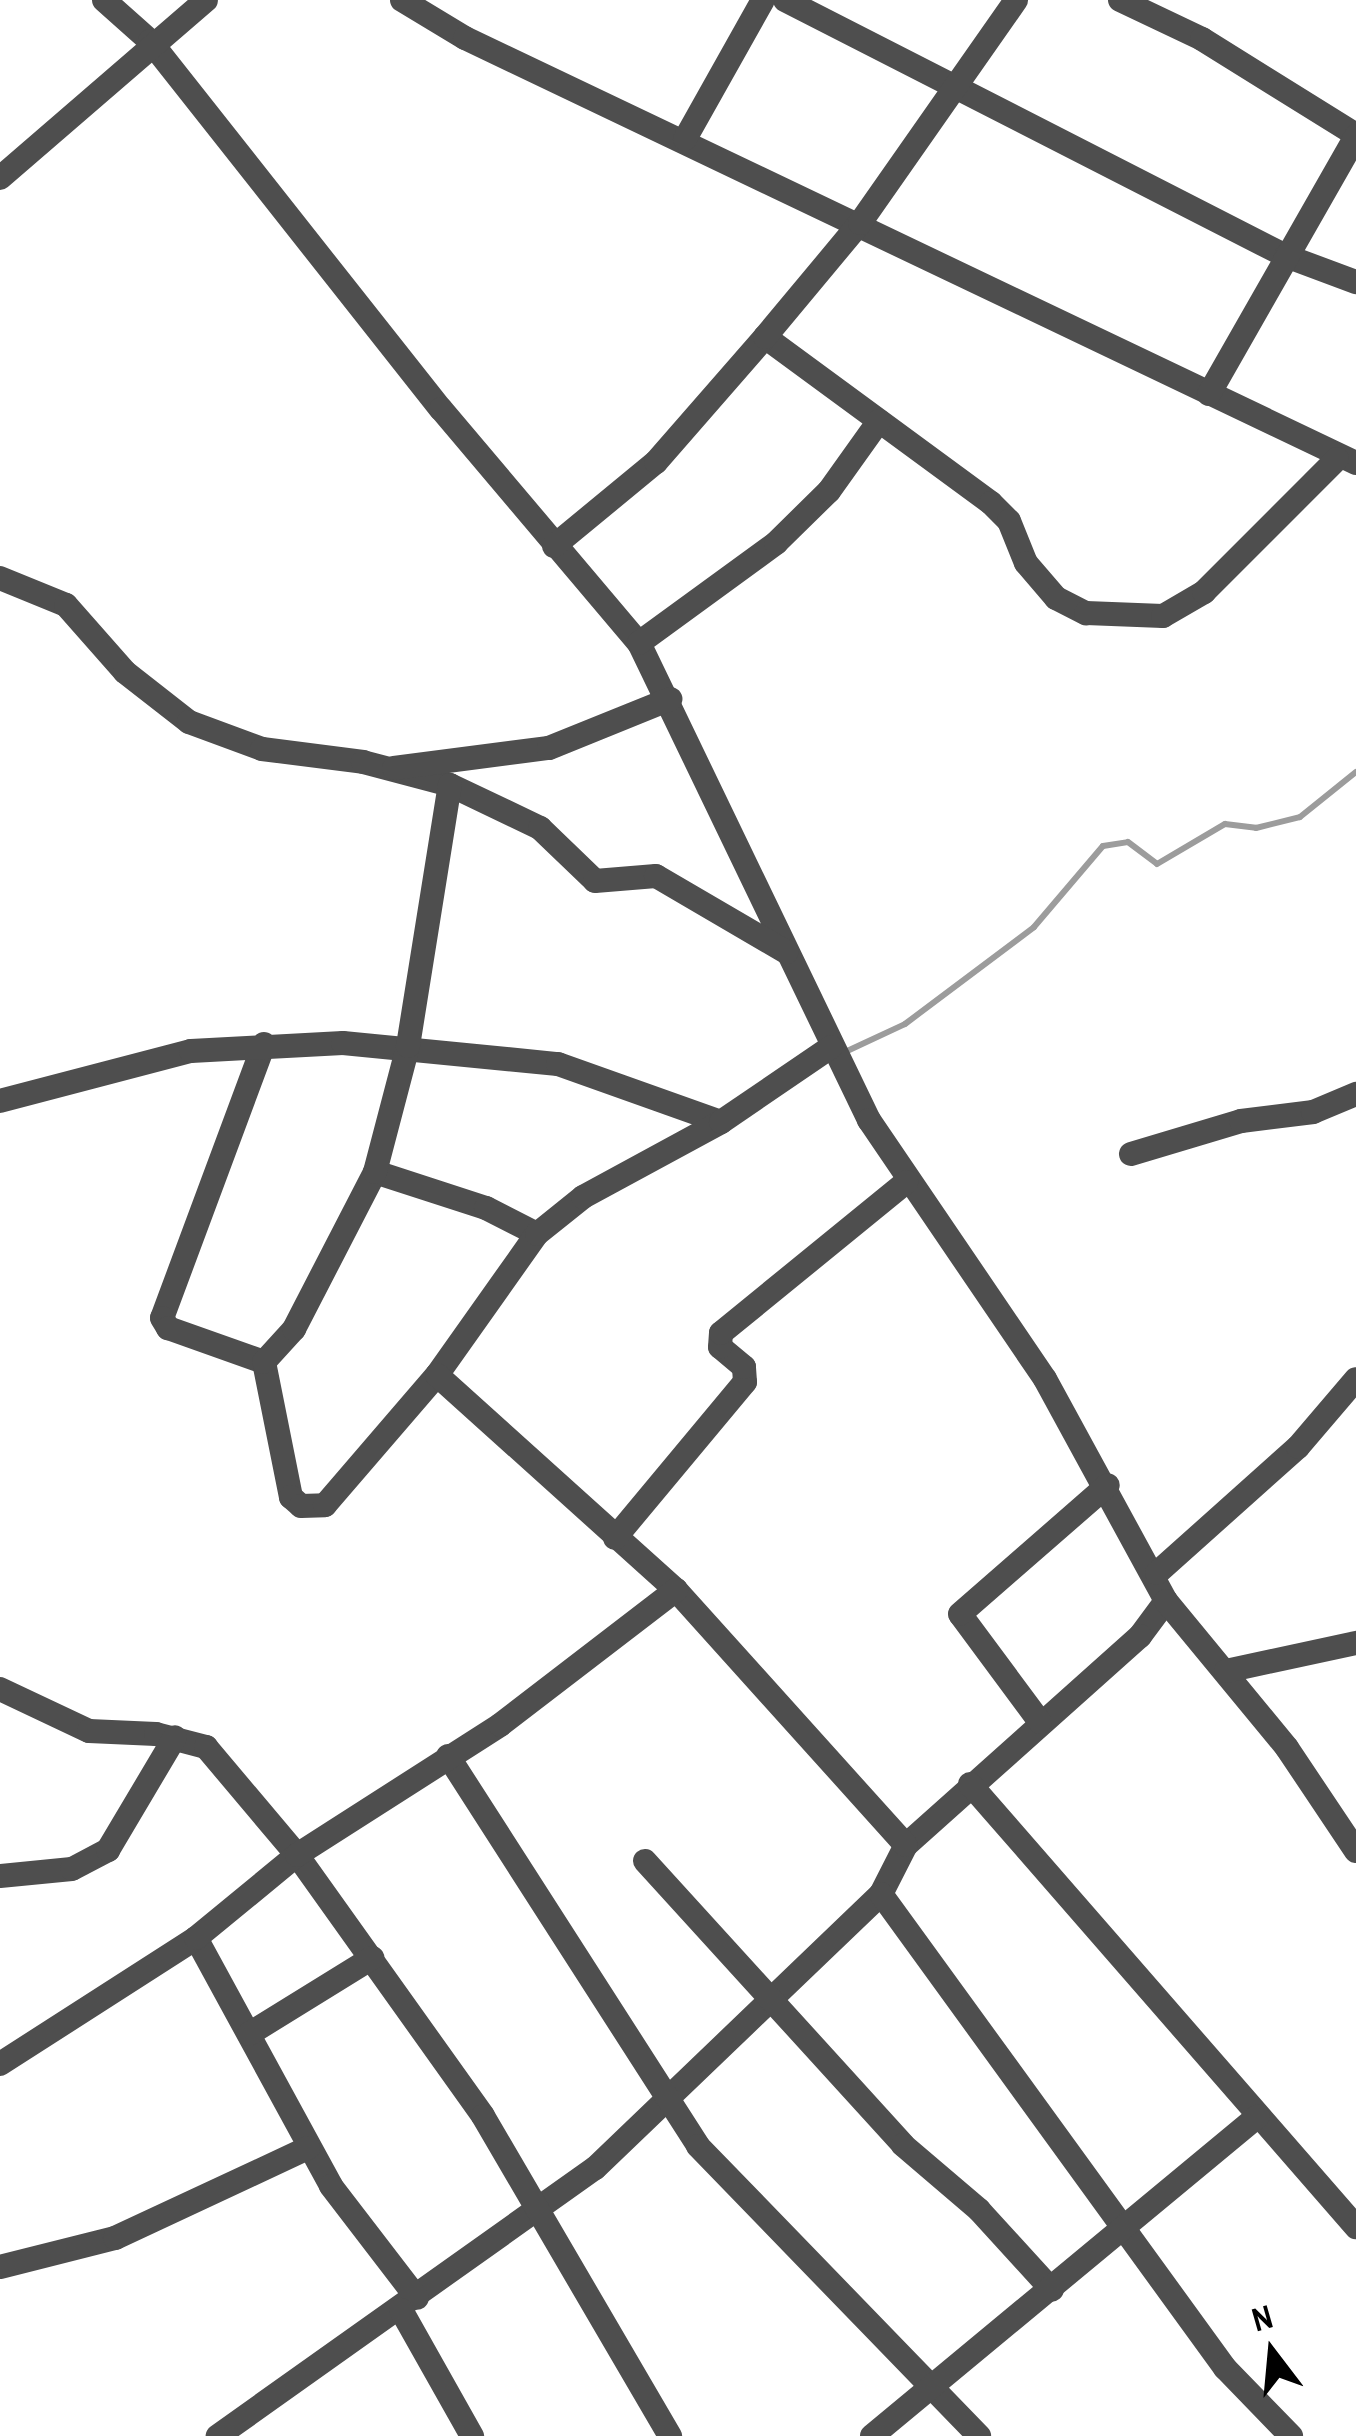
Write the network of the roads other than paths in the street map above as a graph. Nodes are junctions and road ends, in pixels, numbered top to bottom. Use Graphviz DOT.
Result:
graph roads {
  1 [pos="104,0"];
  2 [pos="206,0"];
  3 [pos="402,0"];
  4 [pos="763,0"];
  5 [pos="784,0"];
  6 [pos="1016,0"];
  7 [pos="1120,0"];
  8 [pos="826,9"];
  9 [pos="150,41"];
  10 [pos="958,90"];
  11 [pos="1356,136"];
  12 [pos="685,139"];
  13 [pos="0,178"];
  14 [pos="860,223"];
  15 [pos="1286,256"];
  16 [pos="1356,282"];
  17 [pos="765,337"];
  18 [pos="1209,394"];
  19 [pos="879,421"];
  20 [pos="1347,461"];
  21 [pos="554,546"];
  22 [pos="0,578"];
  23 [pos="639,643"];
  24 [pos="670,699"];
  25 [pos="392,768"];
  26 [pos="450,784"];
  27 [pos="787,952"];
  28 [pos="264,1044"];
  29 [pos="408,1046"];
  30 [pos="831,1047"];
  31 [pos="1356,1094"];
  32 [pos="0,1100"];
  33 [pos="721,1122"];
  34 [pos="1131,1154"];
  35 [pos="375,1172"];
  36 [pos="906,1182"];
  37 [pos="537,1234"];
  38 [pos="264,1362"];
  39 [pos="437,1375"];
  40 [pos="1356,1379"];
  41 [pos="1108,1485"];
  42 [pos="615,1538"];
  43 [pos="1157,1574"];
  44 [pos="676,1591"];
  45 [pos="1166,1601"];
  46 [pos="1356,1643"];
  47 [pos="1226,1671"];
  48 [pos="0,1689"];
  49 [pos="1040,1722"];
  50 [pos="175,1737"];
  51 [pos="448,1756"];
  52 [pos="970,1784"];
  53 [pos="906,1846"];
  54 [pos="1356,1852"];
  55 [pos="297,1856"];
  56 [pos="644,1861"];
  57 [pos="0,1876"];
  58 [pos="881,1894"];
  59 [pos="196,1938"];
  60 [pos="372,1958"];
  61 [pos="776,2001"];
  62 [pos="249,2034"];
  63 [pos="0,2064"];
  64 [pos="665,2102"];
  65 [pos="1258,2116"];
  66 [pos="308,2148"];
  67 [pos="541,2209"];
  68 [pos="1122,2222"];
  69 [pos="1356,2227"];
  70 [pos="0,2267"];
  71 [pos="1052,2290"];
  72 [pos="409,2304"];
  73 [pos="937,2390"];
  74 [pos="218,2436"];
  75 [pos="472,2436"];
  76 [pos="670,2436"];
  77 [pos="872,2436"];
  78 [pos="979,2436"];
  79 [pos="1291,2436"];
  1 -- 9 [label="street"];
  2 -- 9 [label="street"];
  3 -- 12 [label="street"];
  4 -- 12 [label="street"];
  5 -- 8 [label="street"];
  6 -- 10 [label="street"];
  7 -- 11 [label="street"];
  8 -- 10 [label="street"];
  9 -- 13 [label="street"];
  9 -- 21 [label="street"];
  10 -- 14 [label="street"];
  10 -- 15 [label="street"];
  11 -- 15 [label="street"];
  12 -- 14 [label="street"];
  14 -- 17 [label="street"];
  14 -- 18 [label="street"];
  15 -- 16 [label="street"];
  15 -- 18 [label="street"];
  17 -- 19 [label="street"];
  17 -- 21 [label="street"];
  18 -- 20 [label="street"];
  19 -- 20 [label="street"];
  19 -- 23 [label="street"];
  21 -- 23 [label="street"];
  22 -- 25 [label="street"];
  23 -- 24 [label="street"];
  24 -- 25 [label="street"];
  24 -- 27 [label="street"];
  25 -- 26 [label="street"];
  26 -- 27 [label="street"];
  26 -- 29 [label="street"];
  27 -- 30 [label="street"];
  28 -- 29 [label="street"];
  28 -- 32 [label="street"];
  28 -- 38 [label="street"];
  29 -- 33 [label="street"];
  29 -- 35 [label="street"];
  30 -- 33 [label="street"];
  30 -- 36 [label="street"];
  31 -- 34 [label="street"];
  33 -- 37 [label="street"];
  35 -- 37 [label="street"];
  35 -- 38 [label="street"];
  36 -- 41 [label="street"];
  36 -- 42 [label="street"];
  37 -- 39 [label="street"];
  38 -- 39 [label="street"];
  39 -- 42 [label="street"];
  40 -- 43 [label="street"];
  41 -- 43 [label="street"];
  41 -- 49 [label="street"];
  42 -- 44 [label="street"];
  43 -- 45 [label="street"];
  44 -- 51 [label="street"];
  44 -- 53 [label="street"];
  45 -- 47 [label="street"];
  45 -- 49 [label="street"];
  46 -- 47 [label="street"];
  47 -- 54 [label="street"];
  48 -- 50 [label="street"];
  49 -- 52 [label="street"];
  50 -- 55 [label="street"];
  50 -- 57 [label="street"];
  51 -- 55 [label="street"];
  51 -- 64 [label="street"];
  52 -- 53 [label="street"];
  52 -- 65 [label="street"];
  53 -- 58 [label="street"];
  55 -- 59 [label="street"];
  55 -- 60 [label="street"];
  56 -- 61 [label="street"];
  58 -- 61 [label="street"];
  58 -- 68 [label="street"];
  59 -- 62 [label="street"];
  59 -- 63 [label="street"];
  60 -- 62 [label="street"];
  60 -- 67 [label="street"];
  61 -- 64 [label="street"];
  61 -- 71 [label="street"];
  62 -- 66 [label="street"];
  64 -- 67 [label="street"];
  64 -- 73 [label="street"];
  65 -- 68 [label="street"];
  65 -- 69 [label="street"];
  66 -- 70 [label="street"];
  66 -- 72 [label="street"];
  67 -- 72 [label="street"];
  67 -- 76 [label="street"];
  68 -- 71 [label="street"];
  68 -- 79 [label="street"];
  71 -- 73 [label="street"];
  72 -- 74 [label="street"];
  72 -- 75 [label="street"];
  73 -- 77 [label="street"];
  73 -- 78 [label="street"];
}
